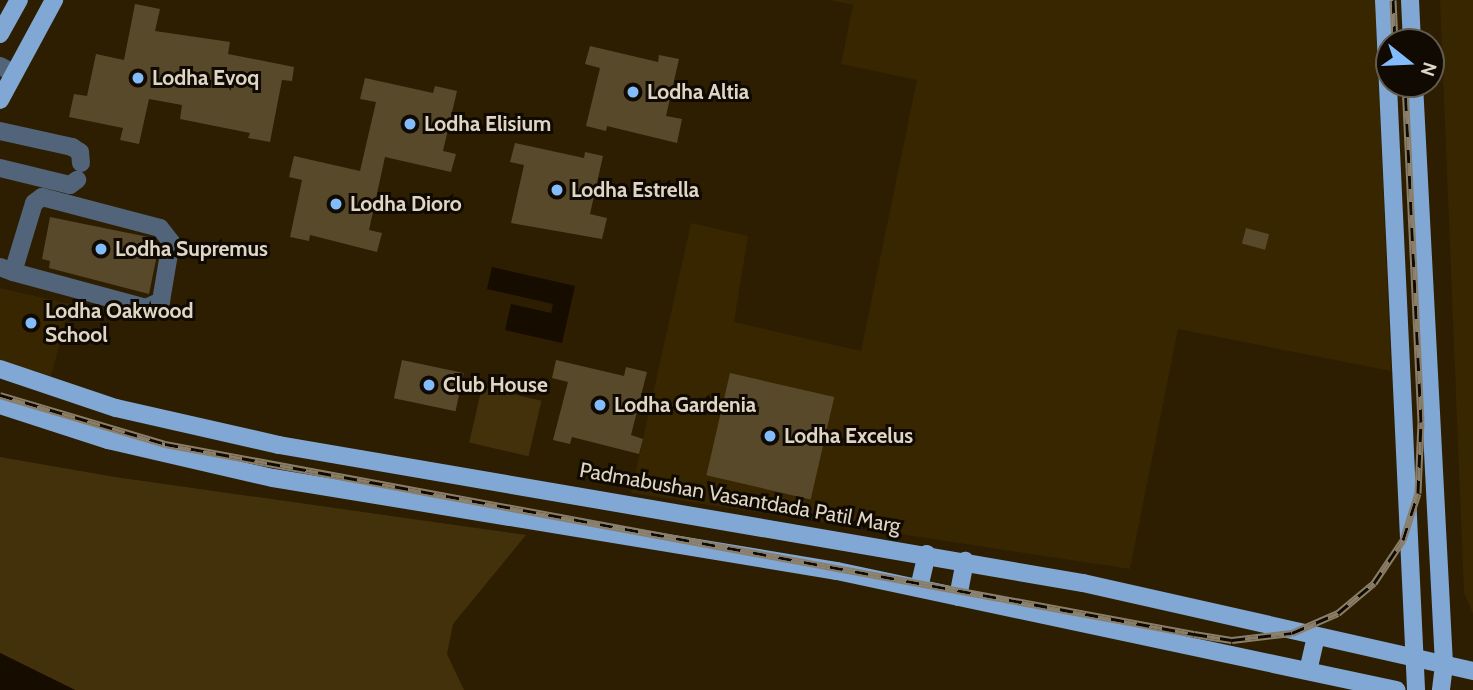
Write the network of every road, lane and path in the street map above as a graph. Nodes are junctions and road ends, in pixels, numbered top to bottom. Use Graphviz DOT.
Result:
graph roads {
  1 [pos="19,0"];
  2 [pos="54,0"];
  3 [pos="1384,0"];
  4 [pos="1410,0"];
  5 [pos="1411,28"];
  6 [pos="0,34"];
  7 [pos="7,70"];
  8 [pos="1415,98"];
  9 [pos="0,100"];
  10 [pos="0,131"];
  11 [pos="0,168"];
  12 [pos="6,270"];
  13 [pos="0,369"];
  14 [pos="0,405"];
  15 [pos="1430,416"];
  16 [pos="1404,419"];
  17 [pos="927,554"];
  18 [pos="965,561"];
  19 [pos="919,589"];
  20 [pos="958,597"];
  21 [pos="1316,636"];
  22 [pos="1418,659"];
  23 [pos="1444,665"];
  24 [pos="1308,671"];
  25 [pos="1473,671"];
  26 [pos="1396,690"];
  27 [pos="1416,690"];
  28 [pos="1441,690"];
  1 -- 6 [label="main road"];
  2 -- 7 [label="main road"];
  3 -- 16 [label="main road"];
  4 -- 5 [label="main road"];
  7 -- 9 [label="main road"];
  8 -- 15 [label="main road"];
  10 -- 11 [label="street"];
  12 -- 12 [label="street"];
  13 -- 17 [label="main road, Padmabushan Vasantdada Patil Marg"];
  14 -- 19 [label="main road"];
  15 -- 16 [label="main road"];
  15 -- 23 [label="main road"];
  16 -- 22 [label="main road"];
  17 -- 18 [label="main road, Padmabushan Vasantdada Patil Marg"];
  17 -- 19 [label="main road"];
  18 -- 20 [label="main road"];
  18 -- 21 [label="main road, Padmabushan Vasantdada Patil Marg"];
  19 -- 20 [label="main road"];
  20 -- 24 [label="main road"];
  21 -- 22 [label="main road, Padmabushan Vasantdada Patil Marg"];
  21 -- 24 [label="main road"];
  22 -- 23 [label="main road, Padmabushan Vasantdada Patil Marg"];
  22 -- 27 [label="main road"];
  23 -- 25 [label="main road, Padmabushan Vasantdada Patil Marg"];
  23 -- 28 [label="main road"];
  24 -- 26 [label="main road"];
}
